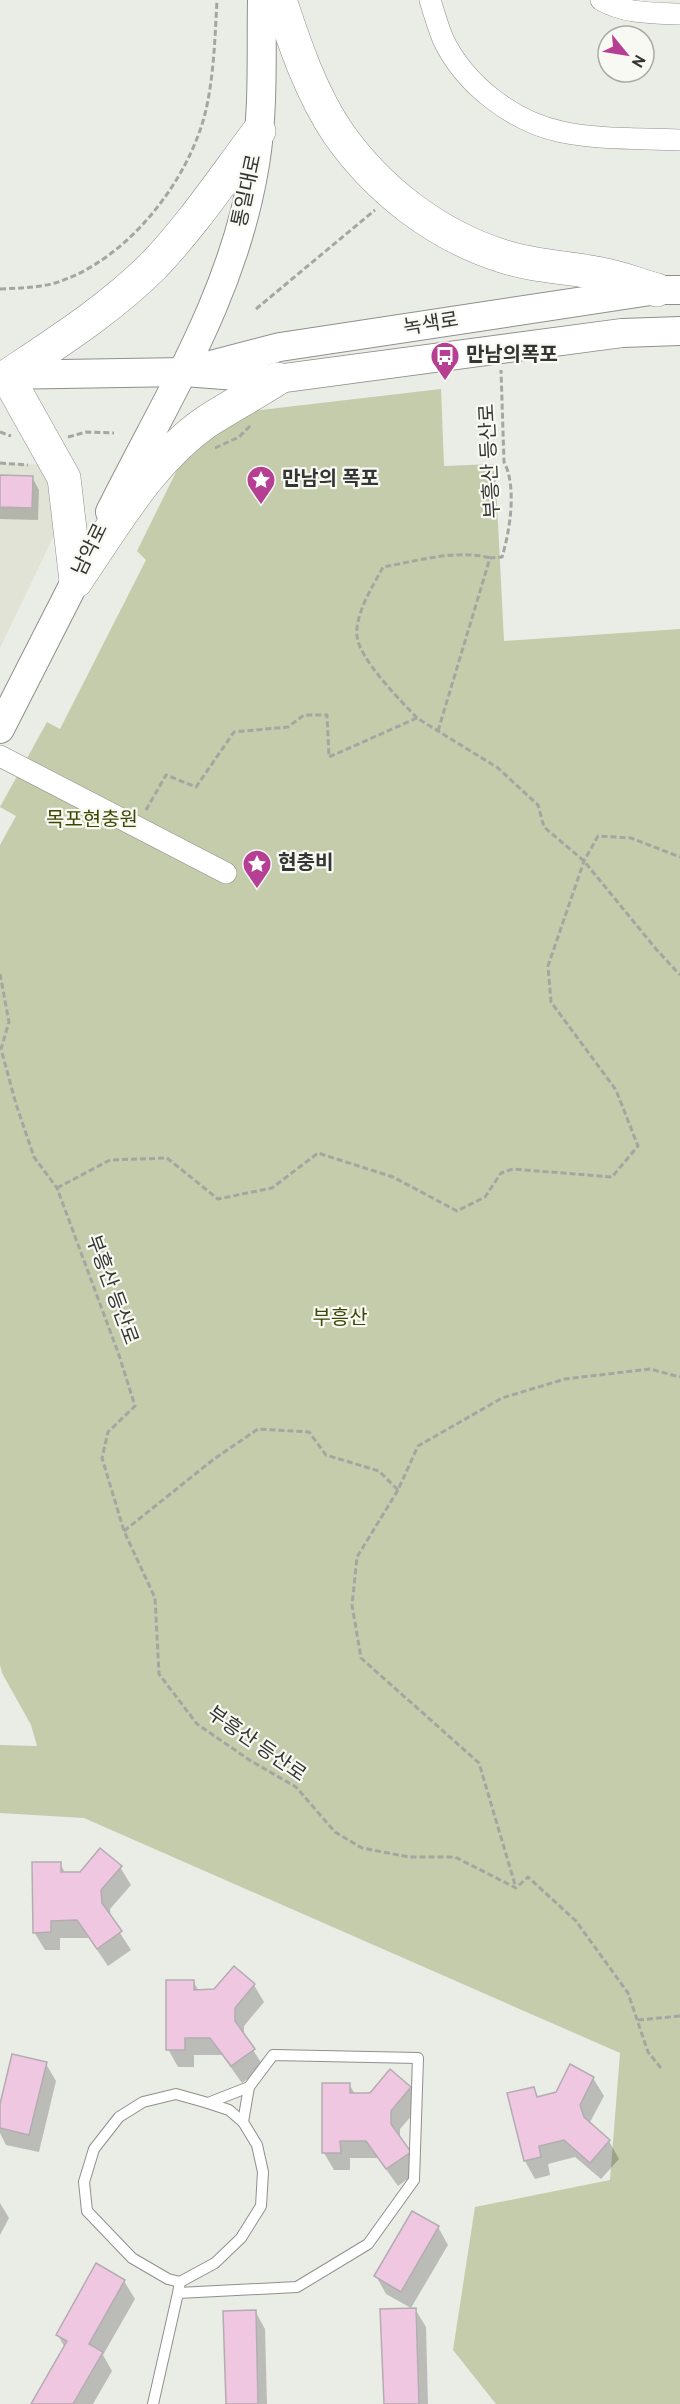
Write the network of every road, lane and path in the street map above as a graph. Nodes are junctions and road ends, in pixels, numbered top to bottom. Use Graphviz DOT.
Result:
graph roads {
  1 [pos="217,0"];
  2 [pos="262,0"];
  3 [pos="280,0"];
  4 [pos="430,0"];
  5 [pos="601,0"];
  6 [pos="680,14"];
  7 [pos="259,131"];
  8 [pos="680,140"];
  9 [pos="394,194"];
  10 [pos="0,289"];
  11 [pos="669,290"];
  12 [pos="256,309"];
  13 [pos="680,331"];
  14 [pos="500,350"];
  15 [pos="184,372"];
  16 [pos="3,376"];
  17 [pos="277,379"];
  18 [pos="114,433"];
  19 [pos="62,440"];
  20 [pos="0,463"];
  21 [pos="33,465"];
  22 [pos="490,558"];
  23 [pos="76,581"];
  24 [pos="417,718"];
  25 [pos="0,729"];
  26 [pos="438,731"];
  27 [pos="0,756"];
  28 [pos="136,828"];
  29 [pos="680,856"];
  30 [pos="584,861"];
  31 [pos="226,873"];
  32 [pos="0,974"];
  33 [pos="680,975"];
  34 [pos="57,1188"];
  35 [pos="680,1377"];
  36 [pos="398,1490"];
  37 [pos="124,1531"];
  38 [pos="516,1888"];
  39 [pos="680,2016"];
  40 [pos="638,2020"];
  41 [pos="661,2068"];
  42 [pos="249,2087"];
  43 [pos="208,2103"];
  44 [pos="243,2122"];
  45 [pos="179,2287"];
  46 [pos="153,2404"];
  1 -- 10 [label="path"];
  2 -- 7 [label="main road, 통일대로"];
  3 -- 9 [label="main road"];
  4 -- 8 [label="street"];
  5 -- 6 [label="street"];
  7 -- 15 [label="main road, 통일대로"];
  7 -- 16 [label="main road"];
  9 -- 11 [label="main road"];
  9 -- 12 [label="path"];
  11 -- 15 [label="main road, 녹색로"];
  13 -- 14 [label="main road, 녹색로"];
  14 -- 17 [label="main road, 녹색로"];
  14 -- 22 [label="path, 부흥산 등산로"];
  15 -- 16 [label="main road, 녹색로"];
  15 -- 17 [label="main road, 녹색로"];
  15 -- 23 [label="main road, 남악로"];
  16 -- 23 [label="main road"];
  17 -- 23 [label="main road"];
  18 -- 19 [label="path"];
  20 -- 21 [label="path"];
  22 -- 24 [label="path"];
  22 -- 26 [label="path, 부흥산 등산로"];
  23 -- 25 [label="main road, 남악로"];
  24 -- 26 [label="path"];
  24 -- 28 [label="path"];
  26 -- 30 [label="path"];
  27 -- 28 [label="street"];
  28 -- 31 [label="street"];
  29 -- 30 [label="path"];
  30 -- 33 [label="path"];
  30 -- 34 [label="path"];
  32 -- 34 [label="path, 부흥산 등산로"];
  34 -- 37 [label="path, 부흥산 등산로"];
  35 -- 36 [label="path"];
  36 -- 37 [label="path"];
  36 -- 38 [label="path"];
  37 -- 38 [label="path, 부흥산 등산로"];
  38 -- 40 [label="path"];
  39 -- 40 [label="path"];
  40 -- 41 [label="path"];
  42 -- 43 [label="lane"];
  42 -- 44 [label="lane"];
  42 -- 45 [label="lane"];
  43 -- 44 [label="lane"];
  43 -- 45 [label="lane"];
  44 -- 45 [label="lane"];
  45 -- 46 [label="lane"];
}
